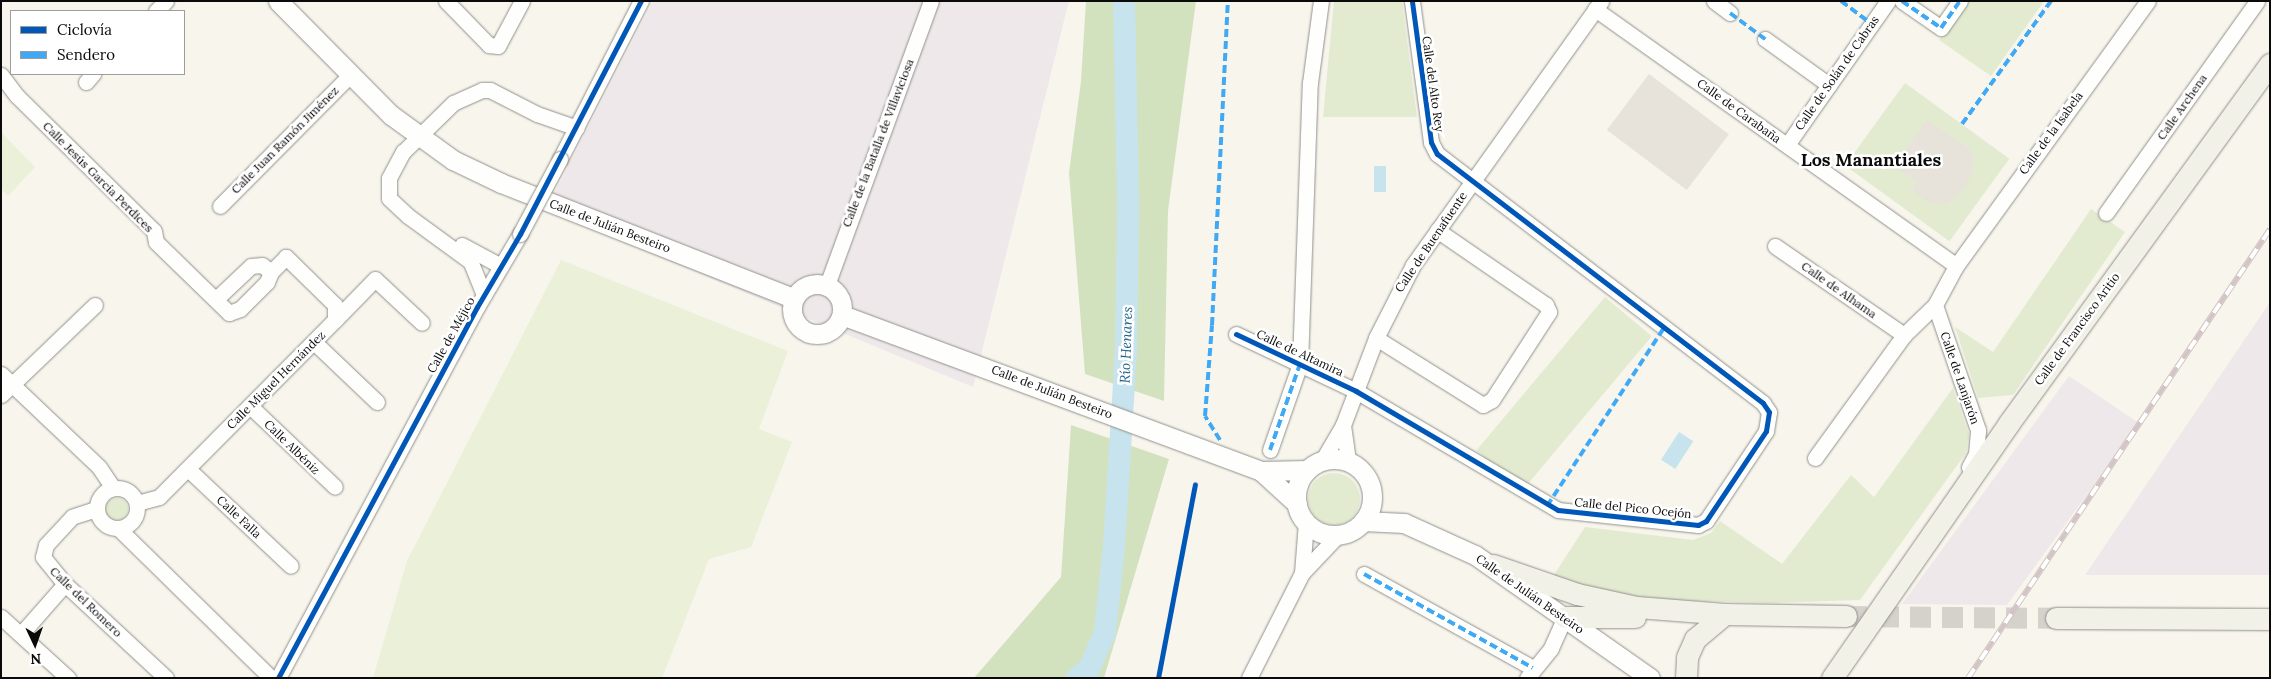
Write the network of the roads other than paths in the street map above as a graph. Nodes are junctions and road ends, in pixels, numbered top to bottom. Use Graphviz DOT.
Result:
graph roads {
  1 [pos="166,1"];
  2 [pos="278,1"];
  3 [pos="446,1"];
  4 [pos="522,1"];
  5 [pos="640,1"];
  6 [pos="931,1"];
  7 [pos="1321,1"];
  8 [pos="1412,1"];
  9 [pos="1714,1"];
  10 [pos="1888,1"];
  11 [pos="1902,1"];
  12 [pos="1960,1"];
  13 [pos="2148,1"];
  14 [pos="2257,1"];
  15 [pos="1598,5"];
  16 [pos="157,10"];
  17 [pos="1730,13"];
  18 [pos="1765,39"];
  19 [pos="2270,64"];
  20 [pos="351,74"];
  21 [pos="1,75"];
  22 [pos="1829,84"];
  23 [pos="577,128"];
  24 [pos="420,138"];
  25 [pos="1787,145"];
  26 [pos="1471,181"];
  27 [pos="220,206"];
  28 [pos="2106,213"];
  29 [pos="408,216"];
  30 [pos="1438,230"];
  31 [pos="1775,246"];
  32 [pos="501,266"];
  33 [pos="1956,266"];
  34 [pos="271,272"];
  35 [pos="827,285"];
  36 [pos="484,295"];
  37 [pos="793,298"];
  38 [pos="216,299"];
  39 [pos="95,305"];
  40 [pos="1935,305"];
  41 [pos="842,315"];
  42 [pos="335,320"];
  43 [pos="422,323"];
  44 [pos="1236,334"];
  45 [pos="1904,335"];
  46 [pos="1376,338"];
  47 [pos="314,342"];
  48 [pos="1300,364"];
  49 [pos="1,374"];
  50 [pos="7,390"];
  51 [pos="1356,391"];
  52 [pos="377,402"];
  53 [pos="250,406"];
  54 [pos="1343,425"];
  55 [pos="1270,450"];
  56 [pos="1815,458"];
  57 [pos="1348,462"];
  58 [pos="1315,466"];
  59 [pos="188,469"];
  60 [pos="1261,471"];
  61 [pos="335,487"];
  62 [pos="113,488"];
  63 [pos="1961,492"];
  64 [pos="1372,493"];
  65 [pos="136,504"];
  66 [pos="1297,504"];
  67 [pos="96,509"];
  68 [pos="1364,521"];
  69 [pos="1306,522"];
  70 [pos="1404,523"];
  71 [pos="119,529"];
  72 [pos="1340,534"];
  73 [pos="1494,565"];
  74 [pos="290,566"];
  75 [pos="1302,574"];
  76 [pos="1364,574"];
  77 [pos="65,584"];
  78 [pos="1887,595"];
  79 [pos="1725,614"];
  80 [pos="1846,616"];
  81 [pos="1,617"];
  82 [pos="1565,617"];
  83 [pos="2056,618"];
  84 [pos="2270,618"];
  85 [pos="21,634"];
  86 [pos="1530,673"];
  87 [pos="68,678"];
  88 [pos="166,678"];
  89 [pos="271,678"];
  90 [pos="278,678"];
  91 [pos="1249,678"];
  92 [pos="1650,678"];
  93 [pos="1686,678"];
  94 [pos="1817,678"];
  95 [pos="1832,678"];
  1 -- 16 [label="street"];
  2 -- 20 [label="street, Calle de Julián Besteiro"];
  3 -- 4 [label="street"];
  5 -- 23 [label="street, Calle de Méjico"];
  6 -- 35 [label="street, Calle de la Batalla de Villaviciosa"];
  7 -- 48 [label="street"];
  8 -- 26 [label="street, Calle del Alto Rey"];
  9 -- 17 [label="street"];
  10 -- 22 [label="street, Calle de Solán de Cabras"];
  11 -- 12 [label="street"];
  13 -- 33 [label="street, Calle de la Isabela"];
  14 -- 28 [label="street, Calle Archena"];
  15 -- 25 [label="street, Calle de Carabaña"];
  15 -- 26 [label="street, Calle de Buenafuente"];
  18 -- 22 [label="street"];
  19 -- 63 [label="main road, Calle de Francisco Aritio"];
  20 -- 24 [label="street, Calle de Julián Besteiro"];
  20 -- 27 [label="street, Calle Juan Ramón Jiménez"];
  21 -- 38 [label="street, Calle Jesús García Perdices"];
  22 -- 25 [label="street, Calle de Solán de Cabras"];
  23 -- 24 [label="street"];
  23 -- 32 [label="street, Calle de Méjico, bridge"];
  24 -- 29 [label="street"];
  24 -- 37 [label="street, Calle de Julián Besteiro"];
  25 -- 33 [label="street, Calle de Carabaña"];
  26 -- 30 [label="street, Calle de Buenafuente"];
  26 -- 51 [label="street, Calle del Pico Ocejón"];
  29 -- 32 [label="street"];
  29 -- 36 [label="street"];
  30 -- 46 [label="street, Calle de Buenafuente"];
  30 -- 46 [label="street"];
  31 -- 45 [label="street, Calle de Alhama"];
  32 -- 36 [label="street, Calle de Méjico"];
  33 -- 40 [label="street"];
  34 -- 38 [label="street"];
  34 -- 38 [label="street, Calle Jesús García Perdices"];
  34 -- 42 [label="street, Calle Miguel Hernández"];
  35 -- 37 [label="street"];
  35 -- 41 [label="street"];
  36 -- 90 [label="street, Calle de Méjico"];
  37 -- 41 [label="street"];
  39 -- 50 [label="street"];
  40 -- 45 [label="street"];
  40 -- 63 [label="street, Calle de Lanjarón"];
  41 -- 60 [label="street, Calle de Julián Besteiro"];
  42 -- 43 [label="street"];
  42 -- 47 [label="street, Calle Miguel Hernández"];
  44 -- 48 [label="street, Calle de Altamira"];
  45 -- 56 [label="street"];
  46 -- 51 [label="street, Calle de Buenafuente"];
  47 -- 52 [label="street"];
  47 -- 53 [label="street, Calle Miguel Hernández"];
  48 -- 51 [label="street, Calle de Altamira"];
  48 -- 55 [label="street, Calle de Altamira"];
  49 -- 50 [label="street"];
  50 -- 62 [label="street"];
  51 -- 54 [label="street, Calle de Buenafuente"];
  53 -- 59 [label="street, Calle Miguel Hernández"];
  53 -- 61 [label="street, Calle Albéniz"];
  54 -- 57 [label="street, Calle de Buenafuente"];
  54 -- 58 [label="street, Calle de Buenafuente"];
  57 -- 58 [label="street"];
  57 -- 64 [label="street"];
  58 -- 60 [label="street, Calle de Julián Besteiro"];
  58 -- 66 [label="street"];
  59 -- 65 [label="street, Calle Miguel Hernández"];
  59 -- 74 [label="street, Calle Falla"];
  60 -- 66 [label="street, Calle de Julián Besteiro"];
  62 -- 65 [label="street"];
  62 -- 67 [label="street"];
  63 -- 78 [label="main road, Calle de Francisco Aritio"];
  64 -- 68 [label="street"];
  64 -- 70 [label="street, Calle de Julián Besteiro"];
  65 -- 71 [label="street"];
  66 -- 69 [label="street"];
  67 -- 71 [label="street"];
  67 -- 77 [label="street, Calle del Romero"];
  68 -- 70 [label="street, Calle de Julián Besteiro"];
  68 -- 72 [label="street"];
  69 -- 72 [label="street"];
  69 -- 75 [label="street"];
  70 -- 73 [label="street, Calle de Julián Besteiro"];
  71 -- 89 [label="street"];
  72 -- 75 [label="street"];
  73 -- 79 [label="main road"];
  73 -- 82 [label="street, Calle de Julián Besteiro"];
  75 -- 91 [label="street"];
  76 -- 86 [label="street"];
  77 -- 85 [label="street"];
  77 -- 88 [label="street, Calle del Romero"];
  78 -- 94 [label="main road, Calle de Francisco Aritio"];
  78 -- 95 [label="main road, Calle de Francisco Aritio"];
  79 -- 80 [label="main road"];
  79 -- 82 [label="main road"];
  79 -- 93 [label="main road"];
  81 -- 85 [label="street"];
  82 -- 86 [label="street"];
  82 -- 92 [label="street, Calle de Julián Besteiro"];
  83 -- 84 [label="main road"];
  85 -- 87 [label="street"];
}
